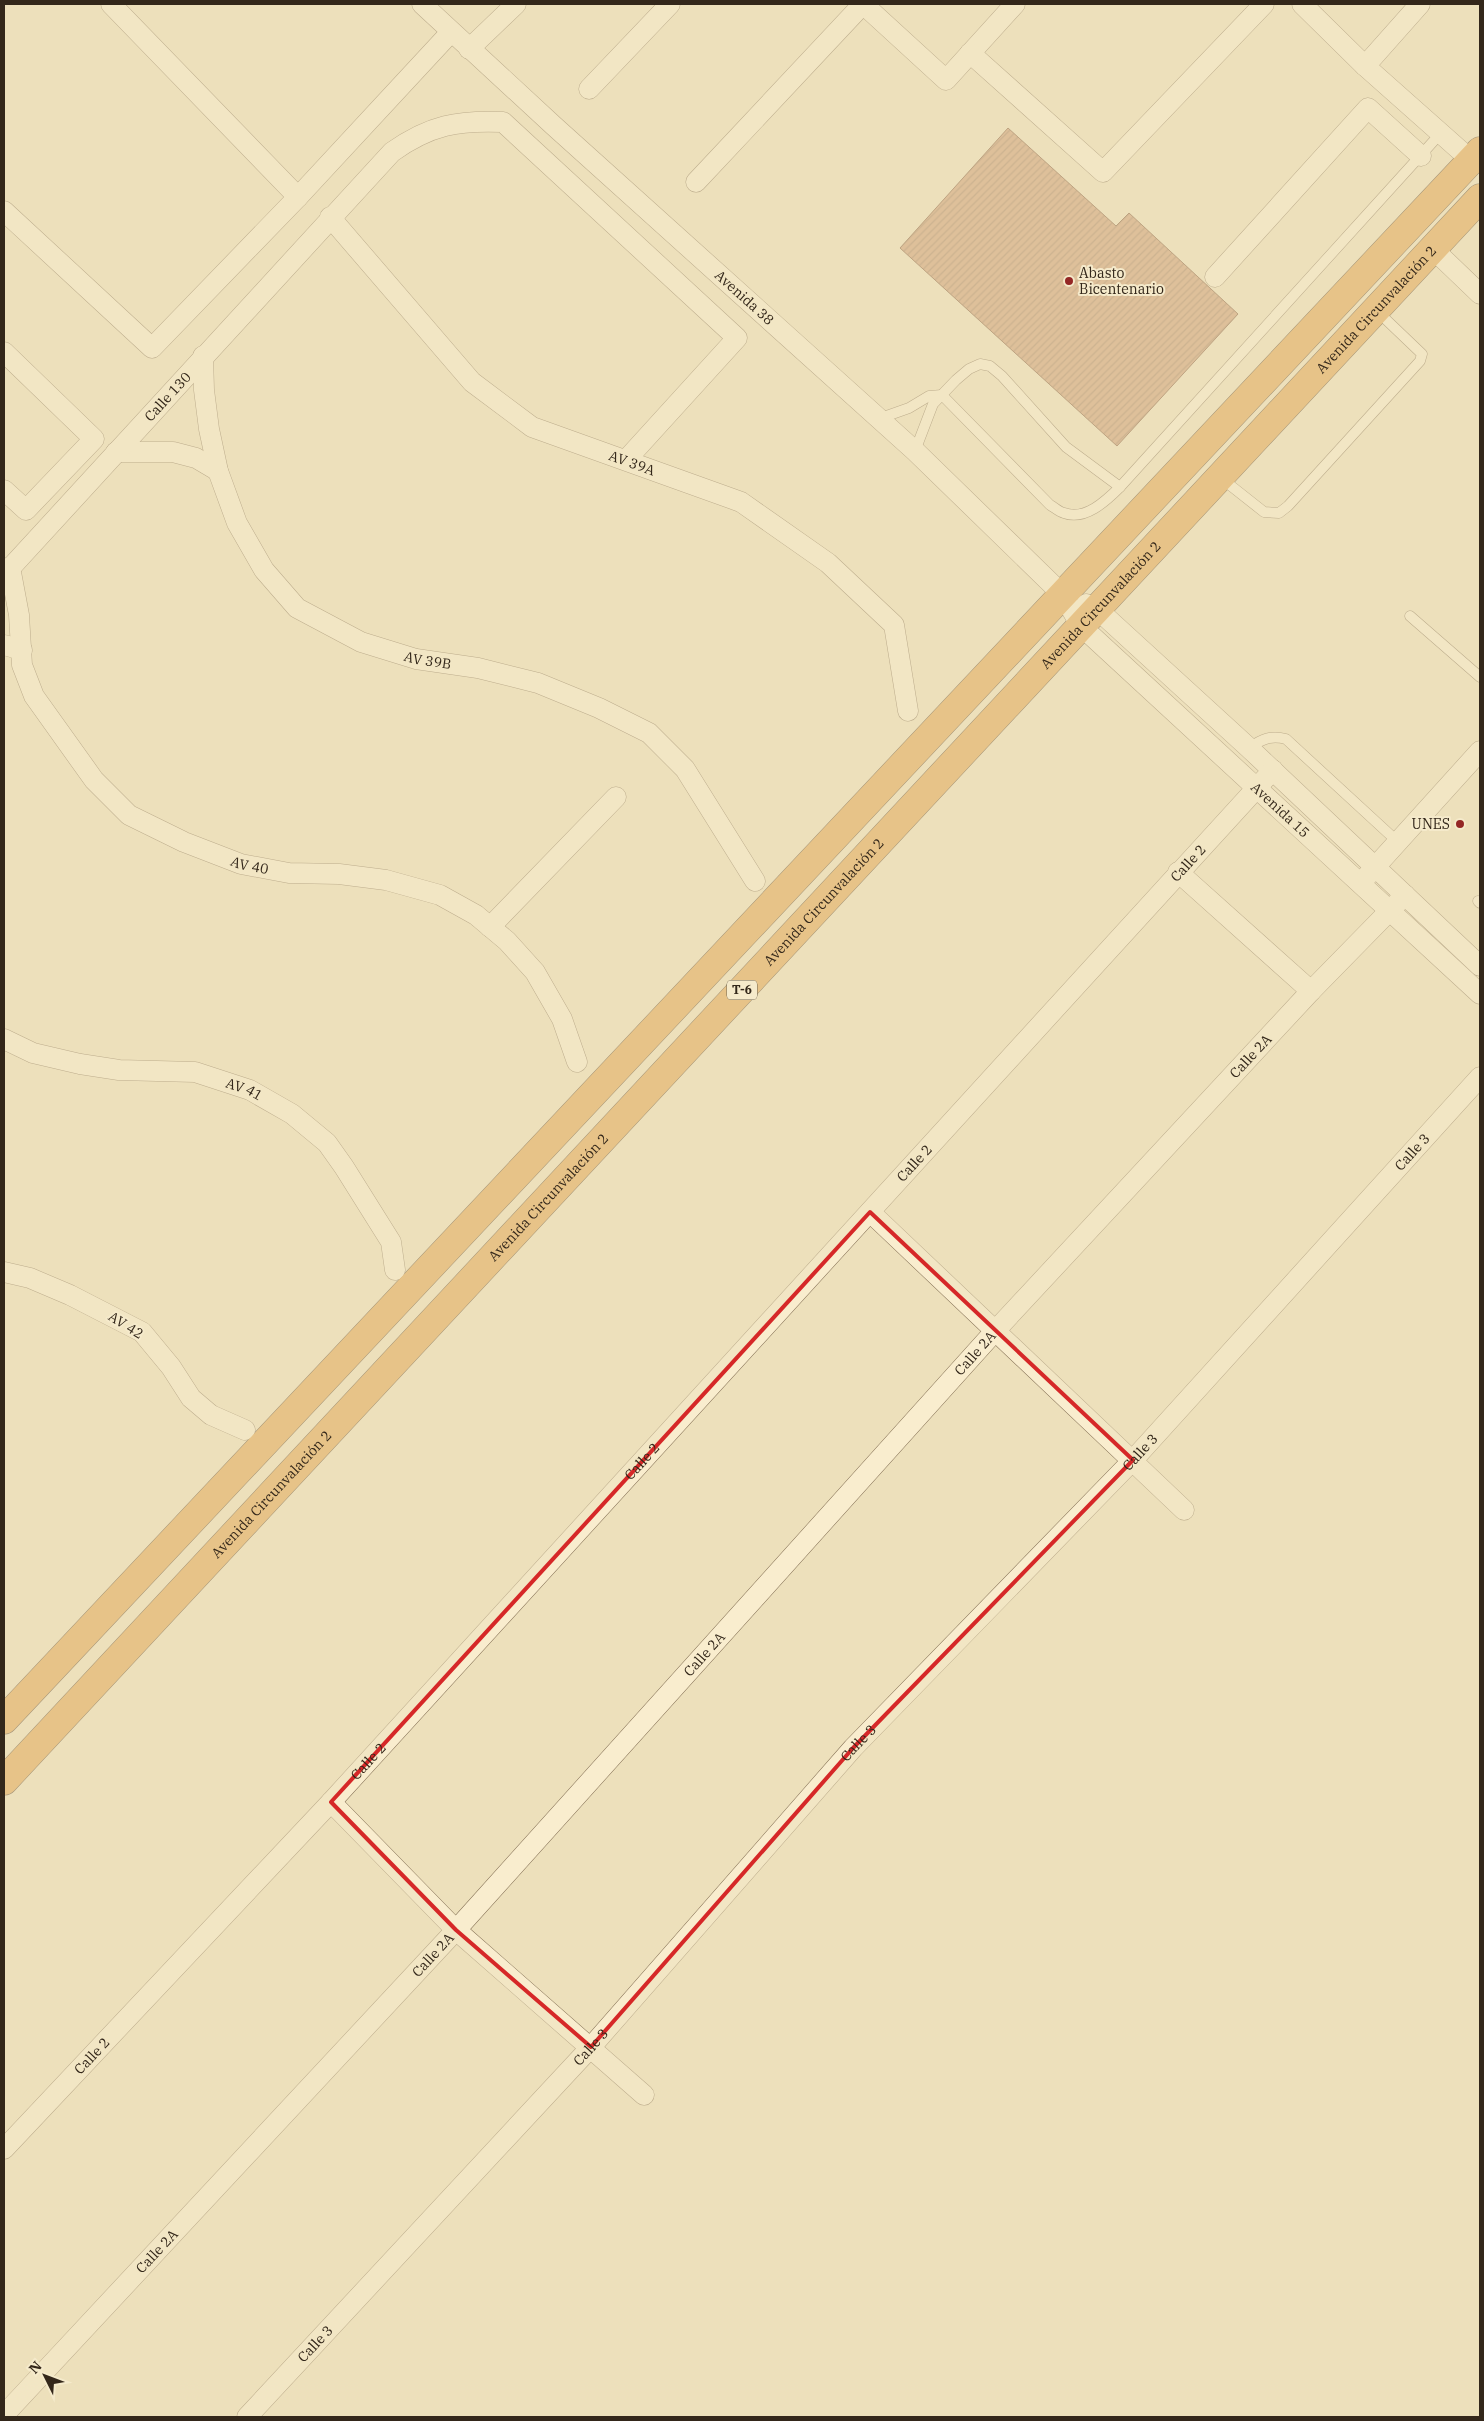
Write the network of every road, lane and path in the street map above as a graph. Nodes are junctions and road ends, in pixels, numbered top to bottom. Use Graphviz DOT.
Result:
graph roads {
  1 [pos="111,4"];
  2 [pos="422,4"];
  3 [pos="516,4"];
  4 [pos="670,4"];
  5 [pos="863,4"];
  6 [pos="1015,4"];
  7 [pos="1264,4"];
  8 [pos="1302,4"];
  9 [pos="1420,4"];
  10 [pos="451,32"];
  11 [pos="469,49"];
  12 [pos="970,53"];
  13 [pos="1365,66"];
  14 [pos="589,89"];
  15 [pos="1440,134"];
  16 [pos="1421,156"];
  17 [pos="1476,156"];
  18 [pos="696,182"];
  19 [pos="298,197"];
  20 [pos="1480,198"];
  21 [pos="4,210"];
  22 [pos="330,217"];
  23 [pos="1432,248"];
  24 [pos="1215,277"];
  25 [pos="1480,294"];
  26 [pos="1376,309"];
  27 [pos="4,352"];
  28 [pos="203,356"];
  29 [pos="942,395"];
  30 [pos="878,419"];
  31 [pos="915,451"];
  32 [pos="116,452"];
  33 [pos="626,460"];
  34 [pos="218,472"];
  35 [pos="1220,478"];
  36 [pos="1120,487"];
  37 [pos="4,490"];
  38 [pos="7,571"];
  39 [pos="1063,595"];
  40 [pos="1410,616"];
  41 [pos="1089,617"];
  42 [pos="13,647"];
  43 [pos="1480,677"];
  44 [pos="908,710"];
  45 [pos="1249,748"];
  46 [pos="1480,751"];
  47 [pos="1273,770"];
  48 [pos="1256,788"];
  49 [pos="616,797"];
  50 [pos="1399,843"];
  51 [pos="1376,866"];
  52 [pos="1178,872"];
  53 [pos="755,881"];
  54 [pos="1360,884"];
  55 [pos="1405,894"];
  56 [pos="1390,911"];
  57 [pos="490,927"];
  58 [pos="1480,966"];
  59 [pos="1311,991"];
  60 [pos="1480,994"];
  61 [pos="4,1039"];
  62 [pos="576,1062"];
  63 [pos="1480,1078"];
  64 [pos="870,1212"];
  65 [pos="395,1270"];
  66 [pos="4,1272"];
  67 [pos="995,1331"];
  68 [pos="245,1430"];
  69 [pos="1133,1460"];
  70 [pos="1184,1510"];
  71 [pos="4,1720"];
  72 [pos="4,1781"];
  73 [pos="331,1802"];
  74 [pos="456,1930"];
  75 [pos="591,2047"];
  76 [pos="644,2095"];
  77 [pos="4,2148"];
  78 [pos="4,2416"];
  79 [pos="247,2417"];
  1 -- 19 [label="street"];
  2 -- 10 [label="street, Avenida 38"];
  3 -- 11 [label="street"];
  4 -- 14 [label="street"];
  5 -- 12 [label="street"];
  5 -- 18 [label="street"];
  6 -- 12 [label="street"];
  7 -- 12 [label="street"];
  8 -- 13 [label="street"];
  9 -- 13 [label="street"];
  10 -- 11 [label="street, Avenida 38"];
  10 -- 19 [label="street"];
  11 -- 30 [label="street, Avenida 38"];
  13 -- 15 [label="street"];
  15 -- 16 [label="lane"];
  15 -- 17 [label="street"];
  16 -- 24 [label="street"];
  16 -- 36 [label="lane"];
  17 -- 39 [label="highway, T-6"];
  19 -- 21 [label="street"];
  20 -- 23 [label="highway, Avenida Circunvalación 2 / T-6"];
  22 -- 28 [label="street, Calle 130"];
  22 -- 33 [label="street, AV 39A"];
  22 -- 33 [label="street, Calle 130"];
  23 -- 25 [label="street"];
  23 -- 26 [label="highway, Avenida Circunvalación 2 / T-6"];
  26 -- 35 [label="highway, Avenida Circunvalación 2 / T-6"];
  26 -- 35 [label="lane"];
  27 -- 37 [label="street"];
  28 -- 32 [label="street, Calle 130"];
  28 -- 34 [label="street, AV 39B"];
  29 -- 30 [label="lane"];
  29 -- 31 [label="lane"];
  29 -- 36 [label="lane"];
  29 -- 36 [label="lane"];
  30 -- 31 [label="street, Avenida 38"];
  31 -- 39 [label="street, Avenida 38"];
  32 -- 34 [label="street"];
  32 -- 38 [label="street, Calle 130"];
  33 -- 44 [label="street, AV 39A"];
  34 -- 53 [label="street, AV 39B"];
  35 -- 41 [label="highway, Avenida Circunvalación 2 / T-6"];
  38 -- 42 [label="street, AV 40"];
  39 -- 41 [label="street, Avenida 38"];
  39 -- 71 [label="highway, T-6"];
  40 -- 43 [label="lane"];
  41 -- 45 [label="street, Avenida 15"];
  41 -- 48 [label="street, Avenida 15"];
  41 -- 72 [label="highway, Avenida Circunvalación 2 / T-6"];
  42 -- 57 [label="street, AV 40"];
  45 -- 47 [label="street, Avenida 15"];
  45 -- 50 [label="lane"];
  46 -- 50 [label="street"];
  47 -- 48 [label="street, Calle 2"];
  47 -- 51 [label="street, Avenida 15"];
  48 -- 52 [label="street, Calle 2"];
  48 -- 54 [label="street, Avenida 15"];
  49 -- 57 [label="street"];
  50 -- 51 [label="street"];
  51 -- 54 [label="street"];
  51 -- 55 [label="street, Avenida 15"];
  52 -- 59 [label="street"];
  52 -- 64 [label="street, Calle 2"];
  54 -- 56 [label="street, Avenida 15"];
  55 -- 56 [label="street, Calle 2A"];
  55 -- 58 [label="street, Avenida 15"];
  56 -- 59 [label="street, Calle 2A"];
  56 -- 60 [label="street, Avenida 15"];
  57 -- 62 [label="street, AV 40"];
  59 -- 67 [label="street, Calle 2A"];
  61 -- 65 [label="street, AV 41"];
  63 -- 69 [label="street, Calle 3"];
  64 -- 67 [label="street"];
  64 -- 73 [label="street, Calle 2"];
  66 -- 68 [label="street, AV 42"];
  67 -- 69 [label="street"];
  67 -- 74 [label="street, Calle 2A"];
  69 -- 70 [label="street"];
  69 -- 75 [label="street, Calle 3"];
  73 -- 74 [label="street"];
  73 -- 77 [label="street, Calle 2"];
  74 -- 75 [label="street"];
  74 -- 78 [label="street, Calle 2A"];
  75 -- 76 [label="street"];
  75 -- 79 [label="street, Calle 3"];
}
